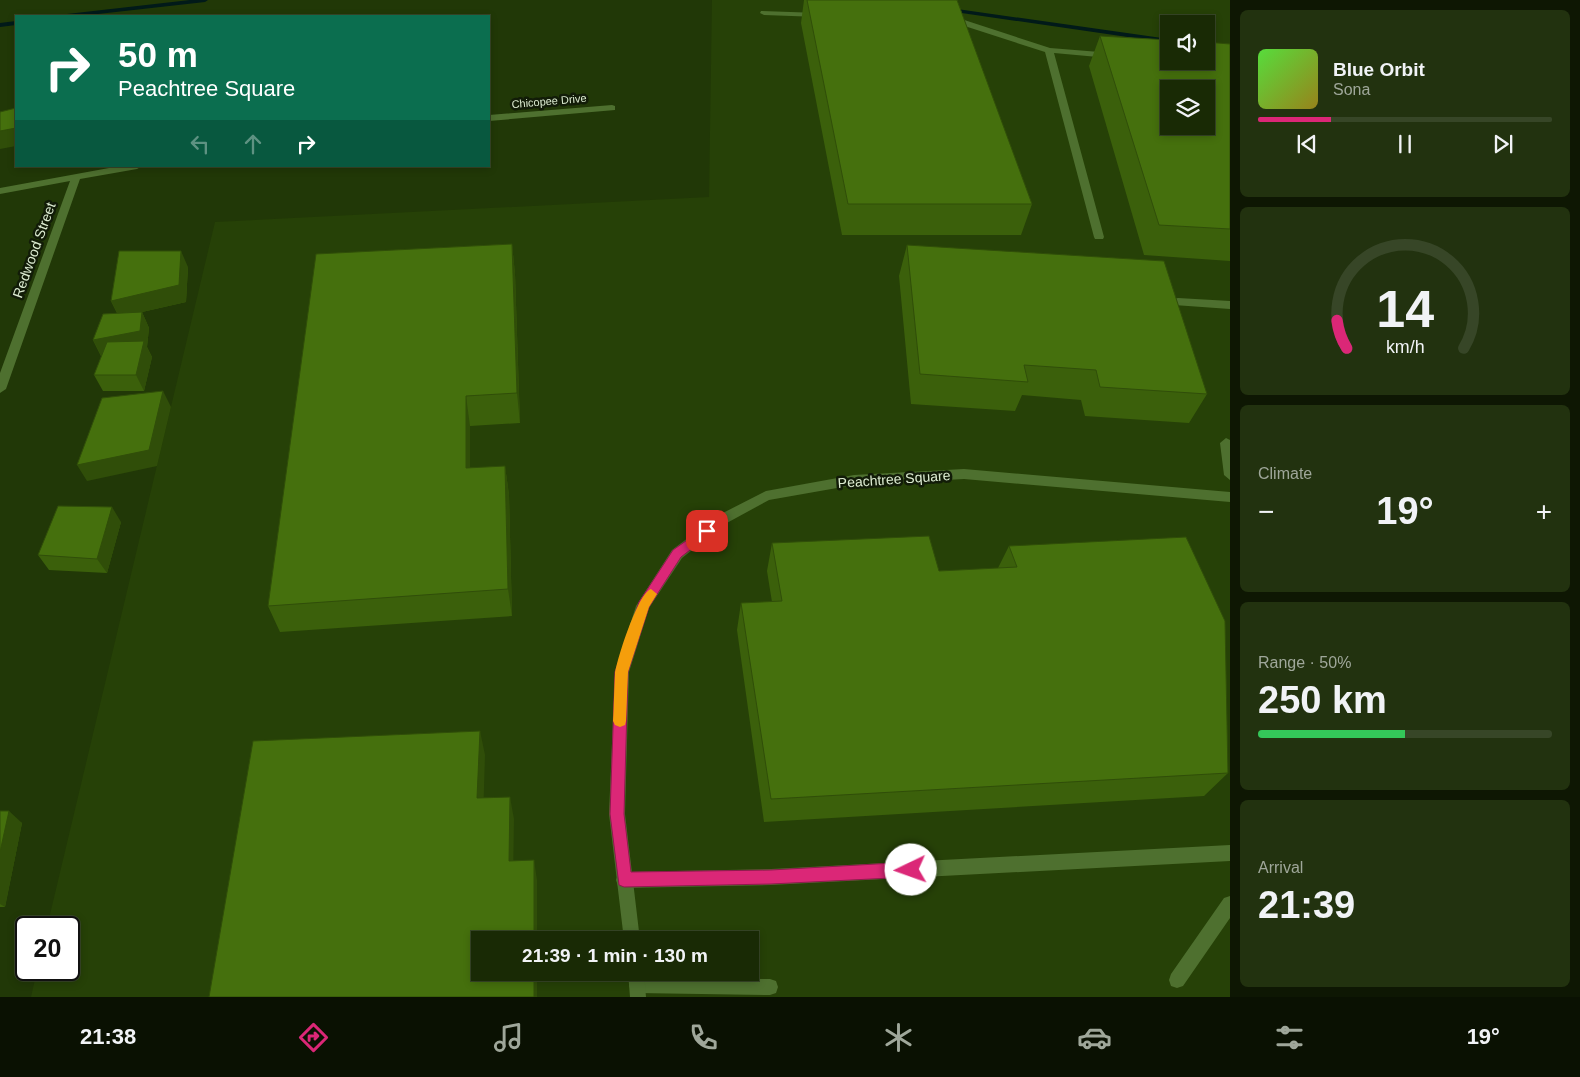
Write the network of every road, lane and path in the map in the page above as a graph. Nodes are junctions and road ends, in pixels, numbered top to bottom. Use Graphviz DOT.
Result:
graph roads {
  1 [pos="764,13"];
  2 [pos="828,15"];
  3 [pos="942,18"];
  4 [pos="1049,50"];
  5 [pos="1122,56"];
  6 [pos="612,108"];
  7 [pos="490,118"];
  8 [pos="132,167"];
  9 [pos="76,178"];
  10 [pos="0,191"];
  11 [pos="1099,237"];
  12 [pos="1178,302"];
  13 [pos="1230,305"];
  14 [pos="0,389"];
  15 [pos="1226,443"];
  16 [pos="1230,476"];
  17 [pos="1230,497"];
  18 [pos="1230,853"];
  19 [pos="624,880"];
  20 [pos="1230,904"];
  21 [pos="631,931"];
  22 [pos="1177,980"];
  23 [pos="637,985"];
  24 [pos="770,987"];
  1 -- 2 [label="street"];
  3 -- 4 [label="street"];
  4 -- 5 [label="street"];
  4 -- 11 [label="street"];
  6 -- 7 [label="street, Chicopee Drive"];
  8 -- 9 [label="street"];
  9 -- 10 [label="street"];
  9 -- 14 [label="street, Redwood Street"];
  12 -- 13 [label="street"];
  15 -- 16 [label="street"];
  17 -- 19 [label="street, Peachtree Square"];
  18 -- 19 [label="street"];
  19 -- 21 [label="street, Peachtree Square"];
  20 -- 22 [label="street"];
  23 -- 24 [label="street"];
}
